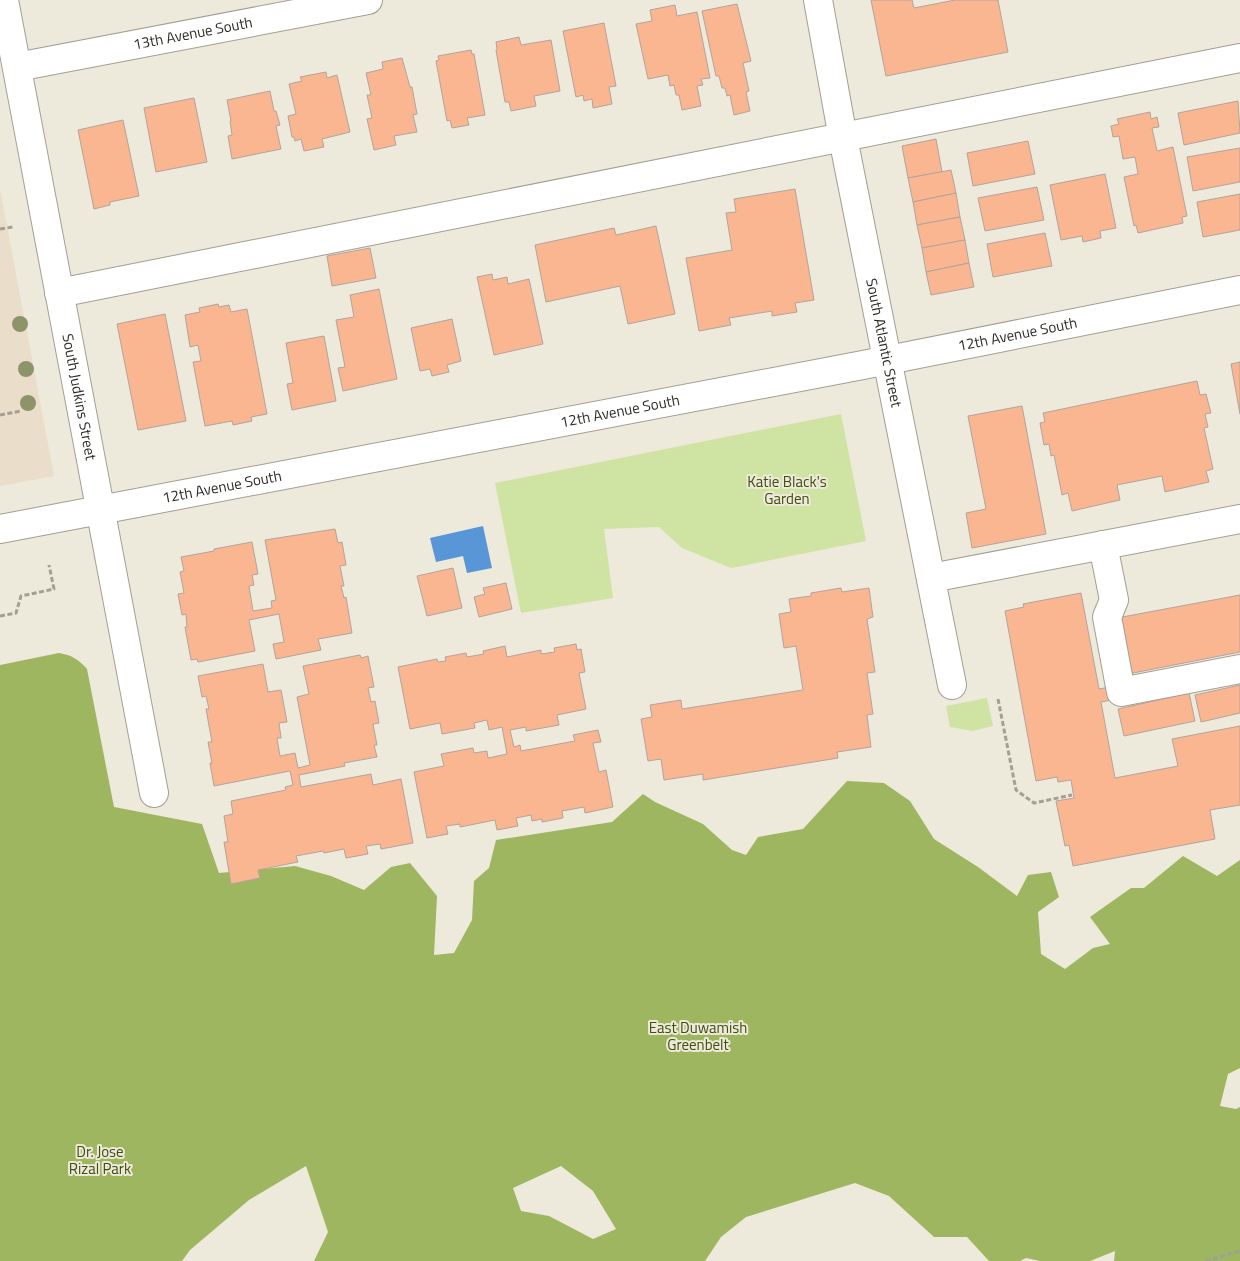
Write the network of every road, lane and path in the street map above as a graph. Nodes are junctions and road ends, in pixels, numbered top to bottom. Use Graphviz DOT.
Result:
graph roads {
  1 [pos="4,0"];
  2 [pos="368,0"];
  3 [pos="818,0"];
  4 [pos="1240,58"];
  5 [pos="17,67"];
  6 [pos="843,138"];
  7 [pos="13,227"];
  8 [pos="0,229"];
  9 [pos="1240,290"];
  10 [pos="59,293"];
  11 [pos="888,360"];
  12 [pos="21,411"];
  13 [pos="0,415"];
  14 [pos="100,510"];
  15 [pos="1240,519"];
  16 [pos="0,529"];
  17 [pos="1103,545"];
  18 [pos="49,565"];
  19 [pos="931,578"];
  20 [pos="0,616"];
  21 [pos="1240,669"];
  22 [pos="952,685"];
  23 [pos="998,699"];
  24 [pos="154,793"];
  25 [pos="1072,795"];
  26 [pos="1240,1251"];
  27 [pos="1206,1261"];
  1 -- 5 [label="street, South Judkins Street"];
  2 -- 5 [label="street, 13th Avenue South"];
  3 -- 6 [label="street, South Atlantic Street"];
  4 -- 6 [label="street"];
  5 -- 10 [label="street, South Judkins Street"];
  6 -- 10 [label="street"];
  6 -- 11 [label="street, South Atlantic Street"];
  7 -- 8 [label="path"];
  9 -- 11 [label="street, 12th Avenue South"];
  10 -- 14 [label="street, South Judkins Street"];
  11 -- 14 [label="street, 12th Avenue South"];
  11 -- 19 [label="street, South Atlantic Street"];
  12 -- 13 [label="path"];
  14 -- 16 [label="street, 12th Avenue South"];
  14 -- 24 [label="street, South Judkins Street"];
  15 -- 17 [label="street"];
  17 -- 19 [label="street"];
  17 -- 21 [label="street"];
  18 -- 20 [label="path"];
  19 -- 22 [label="street, South Atlantic Street"];
  23 -- 25 [label="path"];
  26 -- 27 [label="path"];
}
